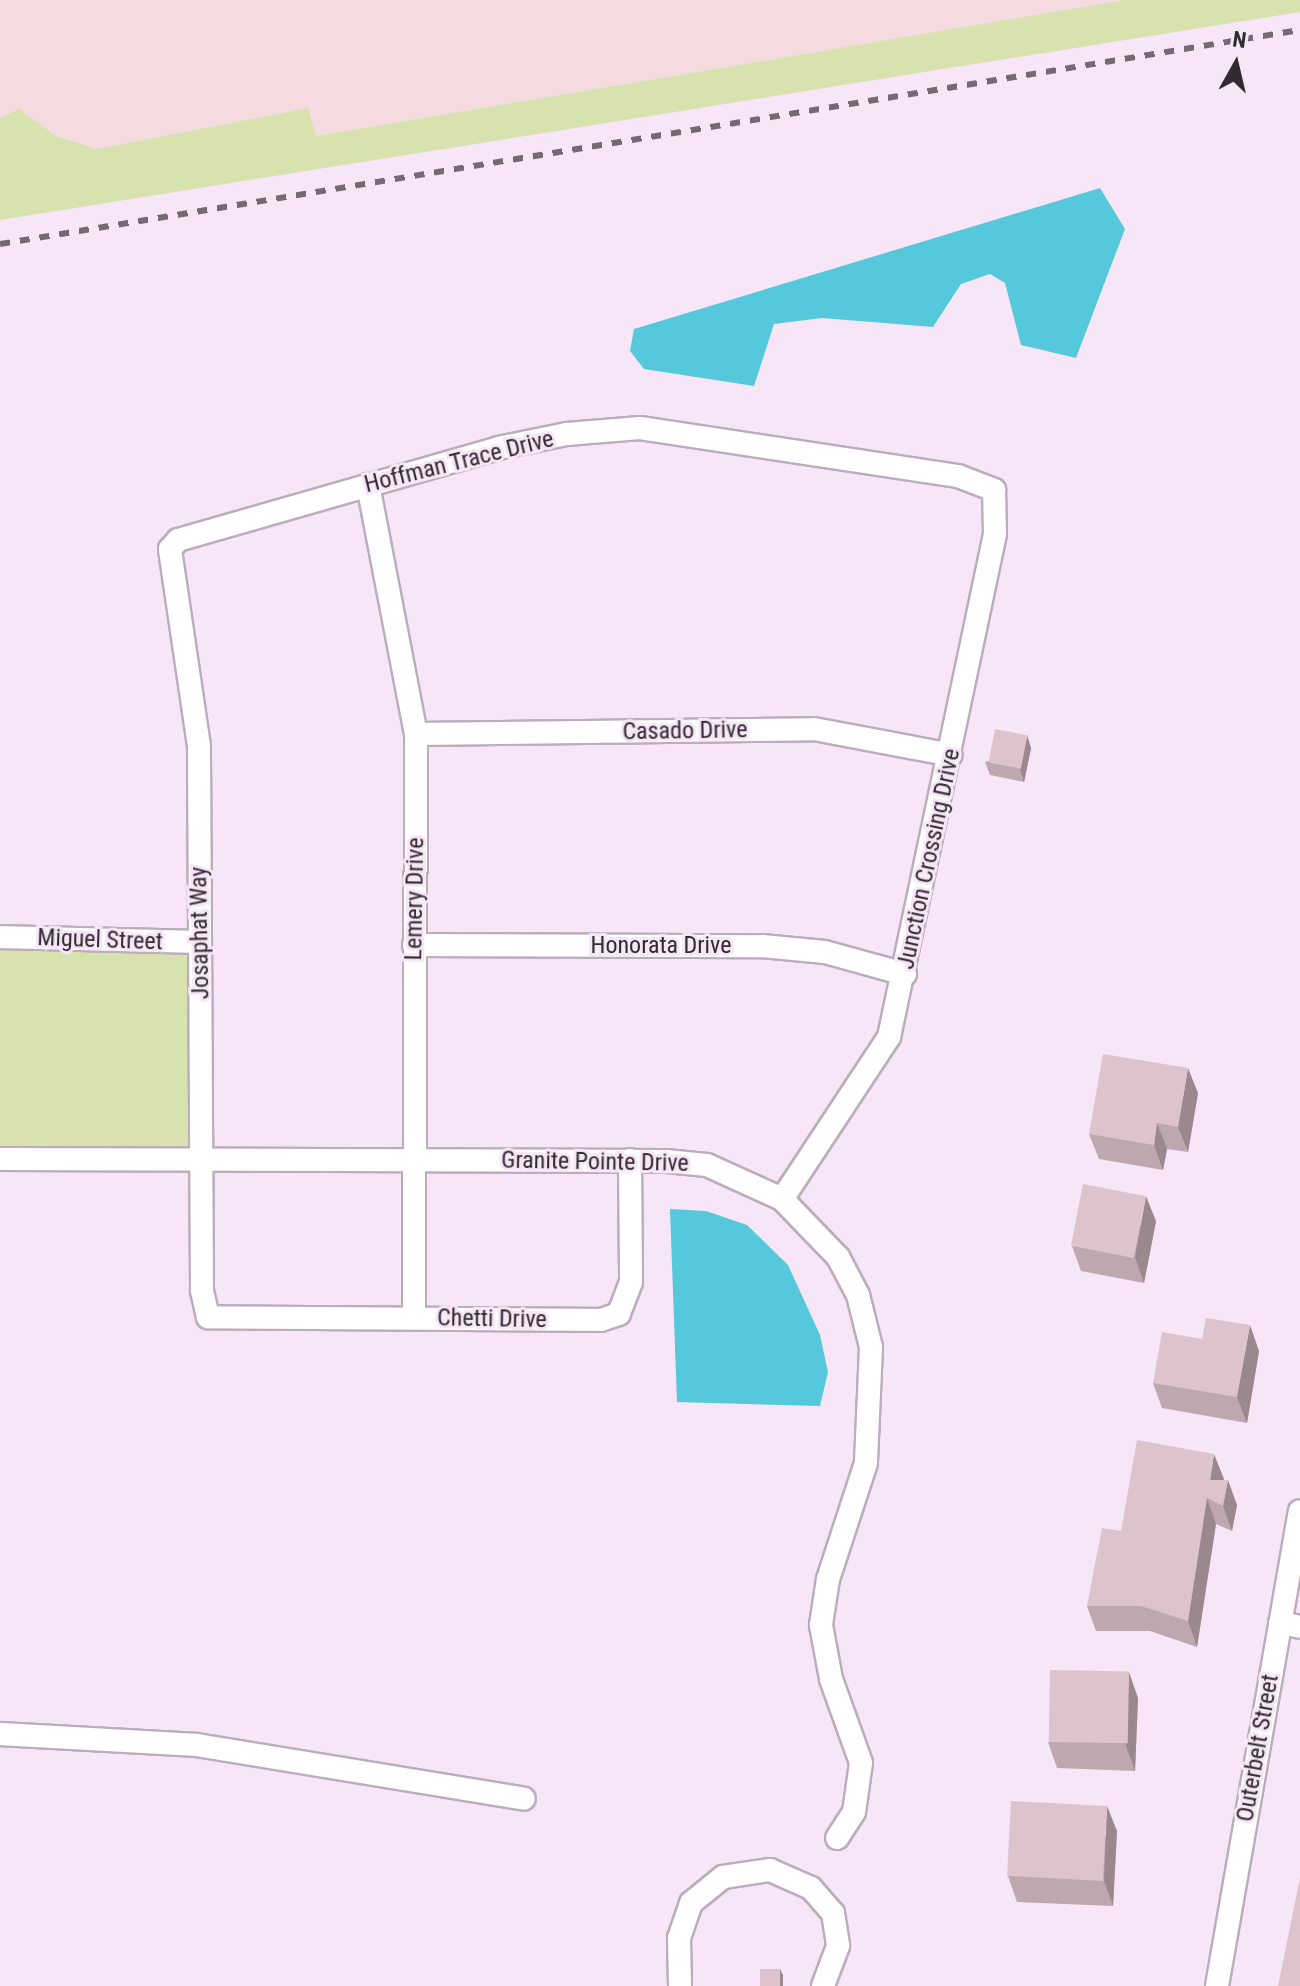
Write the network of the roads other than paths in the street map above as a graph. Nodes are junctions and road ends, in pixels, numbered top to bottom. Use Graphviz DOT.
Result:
graph roads {
  1 [pos="368,485"];
  2 [pos="994,490"];
  3 [pos="170,549"];
  4 [pos="416,734"];
  5 [pos="951,755"];
  6 [pos="0,937"];
  7 [pos="200,942"];
  8 [pos="414,945"];
  9 [pos="905,974"];
  10 [pos="204,1157"];
  11 [pos="0,1159"];
  12 [pos="414,1160"];
  13 [pos="630,1160"];
  14 [pos="782,1199"];
  15 [pos="208,1317"];
  16 [pos="414,1317"];
  17 [pos="1300,1511"];
  18 [pos="1290,1625"];
  19 [pos="0,1734"];
  20 [pos="524,1799"];
  21 [pos="837,1838"];
  22 [pos="680,1986"];
  23 [pos="823,1986"];
  24 [pos="1217,1986"];
  1 -- 2 [label="street, Hoffman Trace Drive"];
  1 -- 3 [label="street, Hoffman Trace Drive"];
  1 -- 4 [label="street, Lemery Drive"];
  2 -- 5 [label="street, Junction Crossing Drive"];
  3 -- 7 [label="street, Josaphat Way"];
  4 -- 5 [label="street, Casado Drive"];
  4 -- 8 [label="street, Lemery Drive"];
  5 -- 9 [label="street, Junction Crossing Drive"];
  6 -- 7 [label="street, Miguel Street"];
  7 -- 10 [label="street, Josaphat Way"];
  8 -- 9 [label="street, Honorata Drive"];
  8 -- 12 [label="street, Lemery Drive"];
  9 -- 14 [label="street, Junction Crossing Drive"];
  10 -- 11 [label="street, Granite Pointe Drive"];
  10 -- 12 [label="street, Granite Pointe Drive"];
  10 -- 15 [label="street, Josaphat Way"];
  12 -- 13 [label="street, Granite Pointe Drive"];
  12 -- 16 [label="street, Lemery Drive"];
  13 -- 14 [label="street, Granite Pointe Drive"];
  13 -- 16 [label="street, Chetti Drive"];
  14 -- 21 [label="street, Granite Pointe Drive"];
  15 -- 16 [label="street, Chetti Drive"];
  17 -- 18 [label="street, Outerbelt Street"];
  18 -- 24 [label="street, Outerbelt Street"];
  19 -- 20 [label="street"];
  22 -- 23 [label="street"];
}
